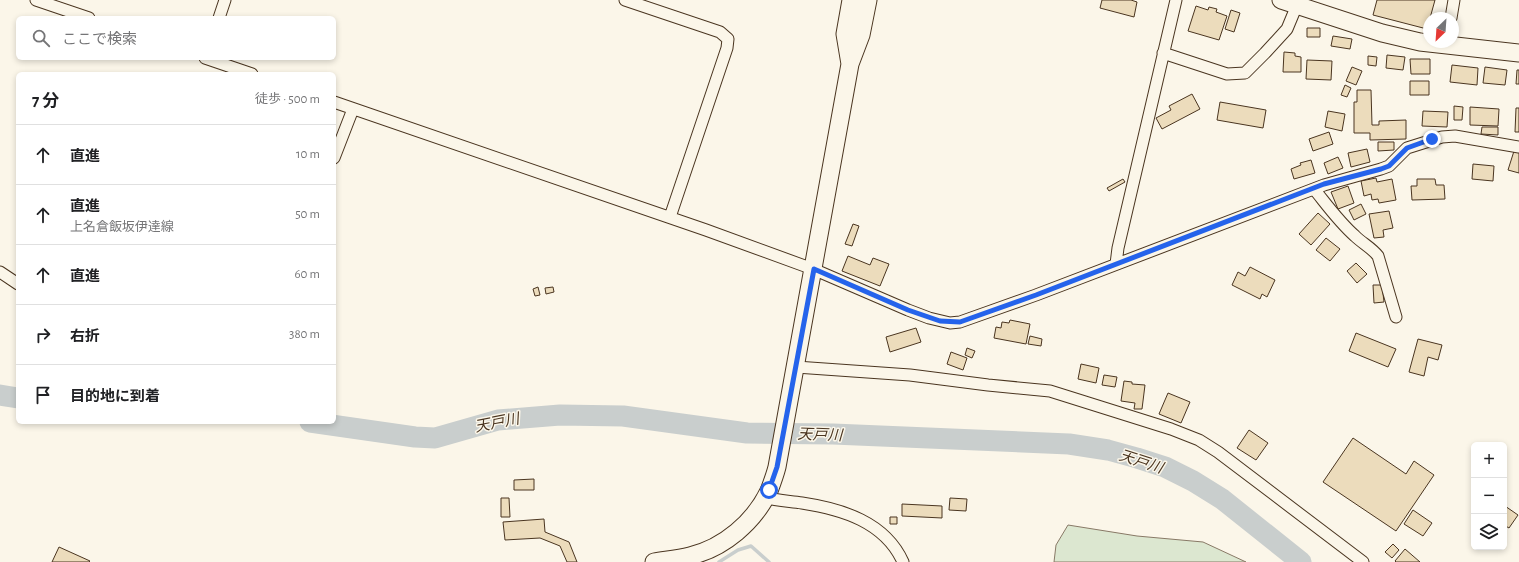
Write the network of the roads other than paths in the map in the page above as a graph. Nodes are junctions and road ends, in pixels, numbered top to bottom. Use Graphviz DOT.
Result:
graph roads {
  1 [pos="36,0"];
  2 [pos="225,0"];
  3 [pos="625,0"];
  4 [pos="851,0"];
  5 [pos="868,0"];
  6 [pos="1176,0"];
  7 [pos="1281,0"];
  8 [pos="1454,0"];
  9 [pos="1297,5"];
  10 [pos="1452,12"];
  11 [pos="83,16"];
  12 [pos="220,16"];
  13 [pos="1423,42"];
  14 [pos="1459,45"];
  15 [pos="1163,53"];
  16 [pos="1519,53"];
  17 [pos="211,60"];
  18 [pos="850,64"];
  19 [pos="246,72"];
  20 [pos="336,103"];
  21 [pos="354,109"];
  22 [pos="1519,146"];
  23 [pos="336,153"];
  24 [pos="1314,189"];
  25 [pos="670,217"];
  26 [pos="1116,264"];
  27 [pos="814,269"];
  28 [pos="0,272"];
  29 [pos="16,283"];
  30 [pos="1396,317"];
  31 [pos="795,374"];
  32 [pos="766,497"];
  33 [pos="654,562"];
  34 [pos="903,562"];
  35 [pos="1363,562"];
  1 -- 11 [label="street"];
  2 -- 12 [label="street"];
  3 -- 25 [label="street"];
  4 -- 18 [label="main road"];
  5 -- 18 [label="main road"];
  6 -- 15 [label="street"];
  7 -- 9 [label="main road"];
  8 -- 10 [label="street"];
  9 -- 13 [label="main road"];
  9 -- 15 [label="street"];
  14 -- 16 [label="main road"];
  15 -- 26 [label="street"];
  17 -- 19 [label="street"];
  18 -- 27 [label="main road"];
  20 -- 21 [label="street"];
  21 -- 23 [label="street"];
  21 -- 25 [label="street"];
  22 -- 24 [label="street"];
  24 -- 26 [label="street"];
  24 -- 30 [label="street"];
  25 -- 27 [label="street"];
  26 -- 27 [label="street"];
  27 -- 31 [label="main road"];
  28 -- 29 [label="street"];
  31 -- 32 [label="main road"];
  31 -- 35 [label="street"];
  32 -- 33 [label="main road"];
  32 -- 34 [label="street"];
}
